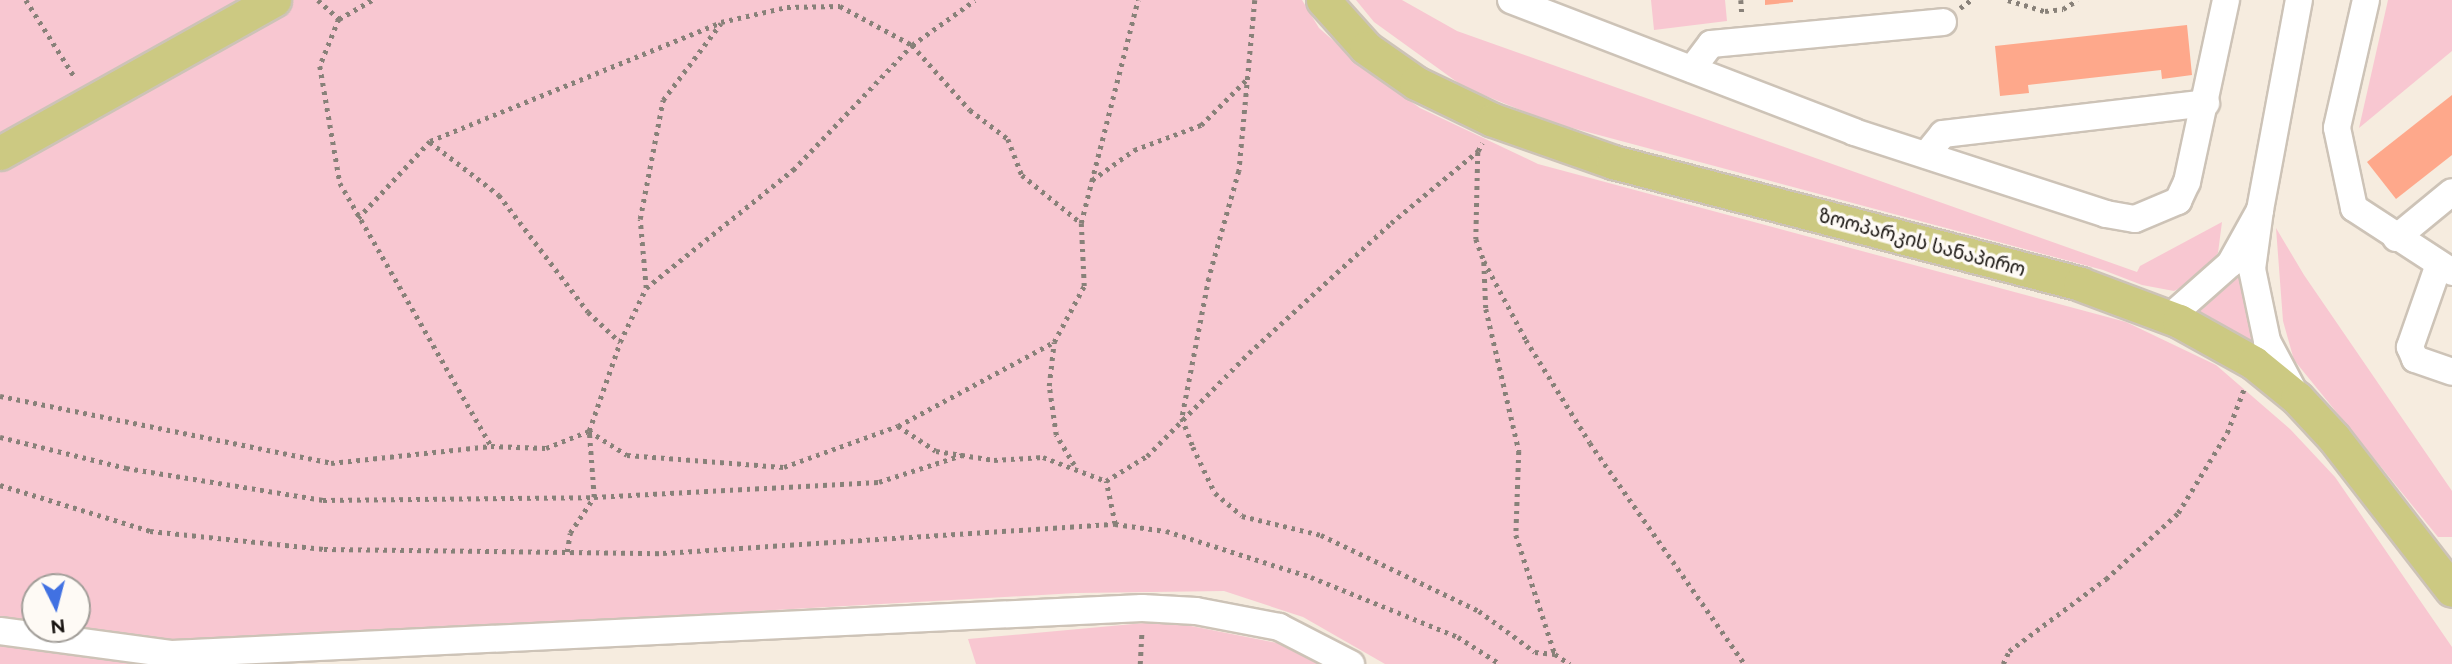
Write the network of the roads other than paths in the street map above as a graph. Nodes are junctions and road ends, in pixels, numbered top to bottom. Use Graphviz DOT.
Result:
graph roads {
  1 [pos="274,0"];
  2 [pos="1323,0"];
  3 [pos="1511,0"];
  4 [pos="2226,0"];
  5 [pos="2299,0"];
  6 [pos="2366,0"];
  7 [pos="1943,22"];
  8 [pos="1692,69"];
  9 [pos="2206,103"];
  10 [pos="0,153"];
  11 [pos="1926,155"];
  12 [pos="2452,192"];
  13 [pos="2260,210"];
  14 [pos="2396,238"];
  15 [pos="2445,269"];
  16 [pos="2170,317"];
  17 [pos="2452,372"];
  18 [pos="2297,398"];
  19 [pos="2452,590"];
  20 [pos="0,631"];
  21 [pos="1351,664"];
  1 -- 10 [label="main road"];
  2 -- 16 [label="main road, ზოოპარკის სანაპირო"];
  3 -- 8 [label="street"];
  4 -- 9 [label="street"];
  5 -- 13 [label="street"];
  6 -- 14 [label="street"];
  7 -- 8 [label="street"];
  8 -- 11 [label="street"];
  9 -- 11 [label="street"];
  9 -- 11 [label="street"];
  12 -- 14 [label="street"];
  13 -- 16 [label="street"];
  13 -- 18 [label="street"];
  14 -- 15 [label="street"];
  15 -- 17 [label="street"];
  16 -- 18 [label="main road, ზოოპარკის სანაპირო"];
  18 -- 19 [label="main road, ზოოპარკის სანაპირო"];
  20 -- 21 [label="street"];
}
